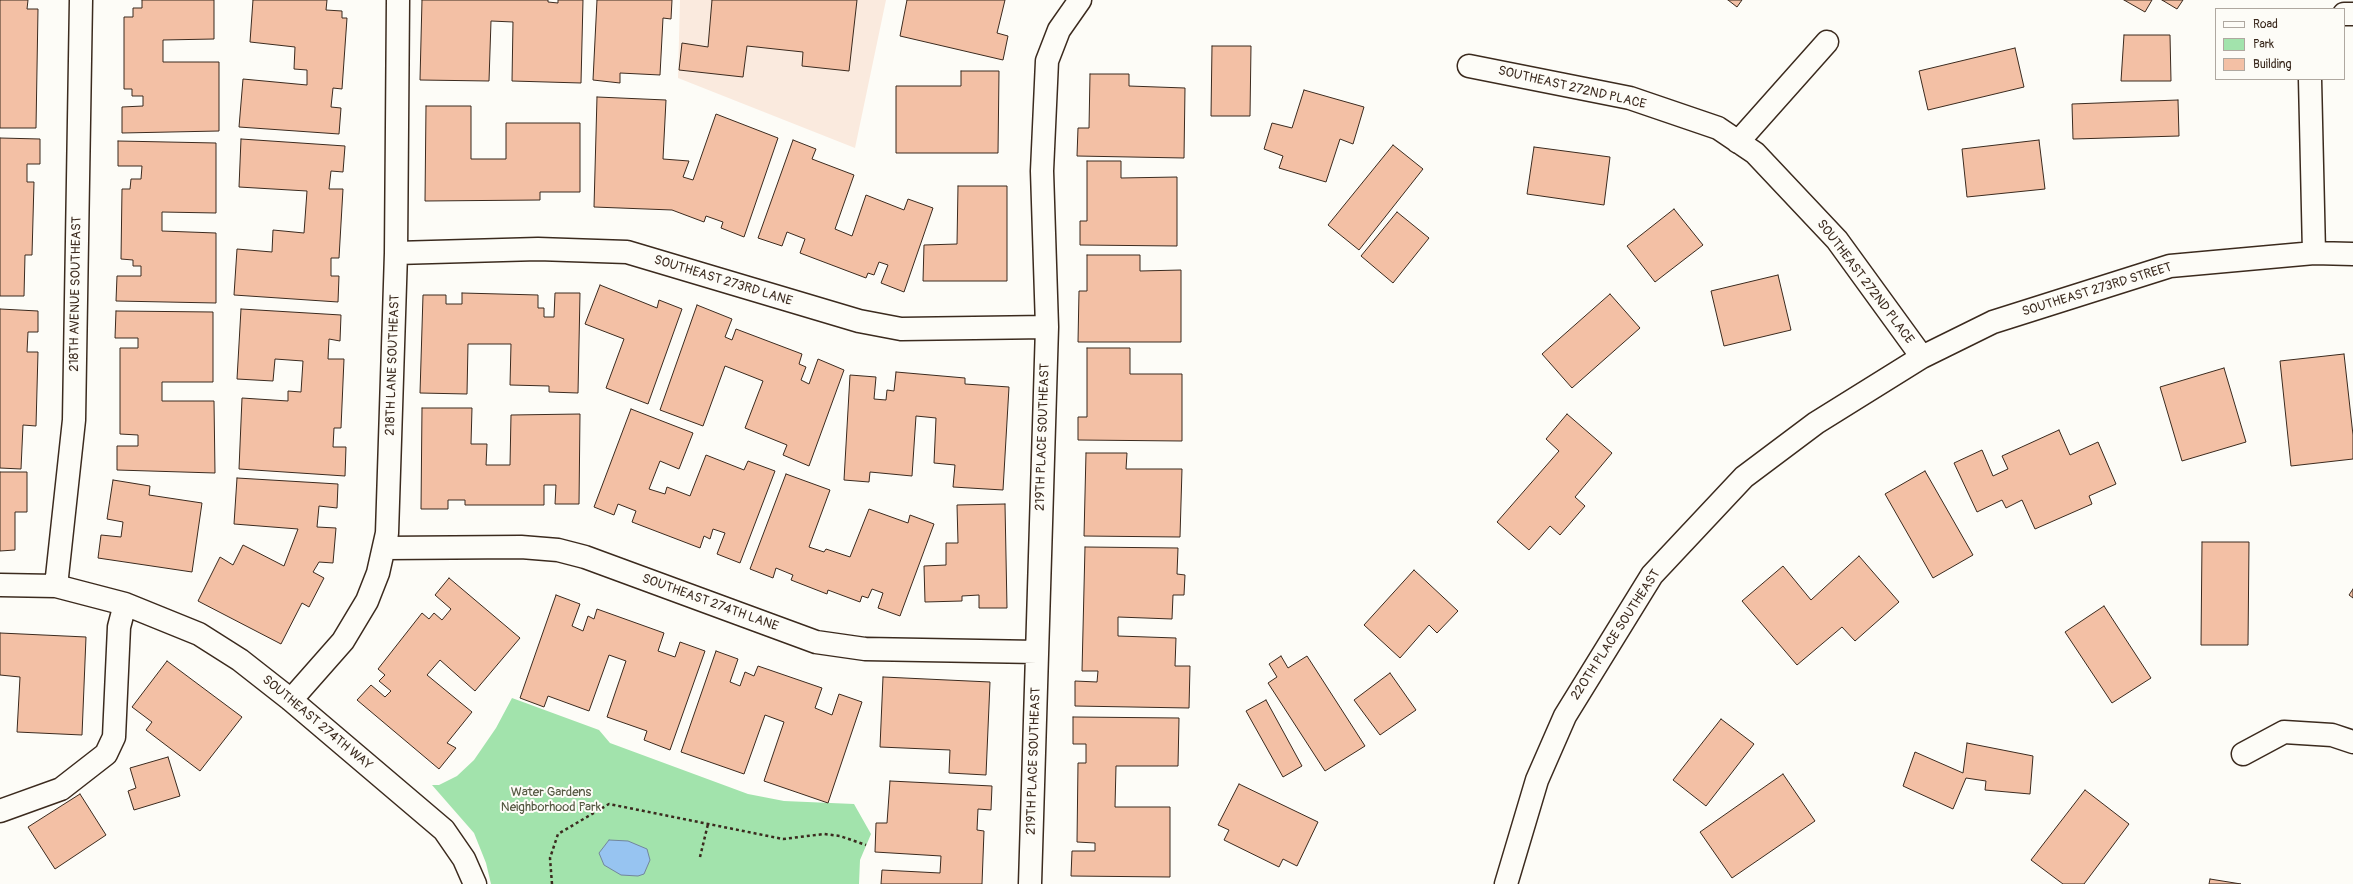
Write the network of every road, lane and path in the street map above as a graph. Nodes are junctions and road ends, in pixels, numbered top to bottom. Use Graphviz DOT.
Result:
graph roads {
  1 [pos="81,0"];
  2 [pos="398,0"];
  3 [pos="1080,0"];
  4 [pos="1827,42"];
  5 [pos="1470,66"];
  6 [pos="2310,80"];
  7 [pos="1738,142"];
  8 [pos="396,253"];
  9 [pos="2314,253"];
  10 [pos="2353,254"];
  11 [pos="1047,327"];
  12 [pos="1922,357"];
  13 [pos="385,548"];
  14 [pos="0,586"];
  15 [pos="56,586"];
  16 [pos="125,604"];
  17 [pos="1037,652"];
  18 [pos="291,700"];
  19 [pos="2353,742"];
  20 [pos="2244,754"];
  21 [pos="0,811"];
  22 [pos="708,824"];
  23 [pos="866,845"];
  24 [pos="700,857"];
  25 [pos="475,884"];
  26 [pos="552,884"];
  27 [pos="1030,884"];
  28 [pos="1506,884"];
  1 -- 15 [label="street, 218TH AVENUE SOUTHEAST"];
  2 -- 8 [label="street, 218TH LANE SOUTHEAST"];
  3 -- 11 [label="street, 219TH PLACE SOUTHEAST"];
  4 -- 7 [label="street"];
  5 -- 7 [label="street, SOUTHEAST 272ND PLACE"];
  6 -- 9 [label="street"];
  7 -- 12 [label="street, SOUTHEAST 272ND PLACE"];
  8 -- 11 [label="street, SOUTHEAST 273RD LANE"];
  8 -- 13 [label="street, 218TH LANE SOUTHEAST"];
  9 -- 10 [label="street, SOUTHEAST 273RD STREET"];
  9 -- 12 [label="street, SOUTHEAST 273RD STREET"];
  11 -- 17 [label="street, 219TH PLACE SOUTHEAST"];
  12 -- 28 [label="street, 220TH PLACE SOUTHEAST"];
  13 -- 17 [label="street, SOUTHEAST 274TH LANE"];
  13 -- 18 [label="street, 218TH LANE SOUTHEAST"];
  14 -- 15 [label="street, SOUTHEAST 274TH WAY"];
  15 -- 16 [label="street, SOUTHEAST 274TH WAY"];
  16 -- 18 [label="street, SOUTHEAST 274TH WAY"];
  16 -- 21 [label="street"];
  17 -- 27 [label="street, 219TH PLACE SOUTHEAST"];
  18 -- 25 [label="street, SOUTHEAST 274TH WAY"];
  19 -- 20 [label="street"];
  22 -- 23 [label="path"];
  22 -- 24 [label="path"];
  22 -- 26 [label="path"];
}
